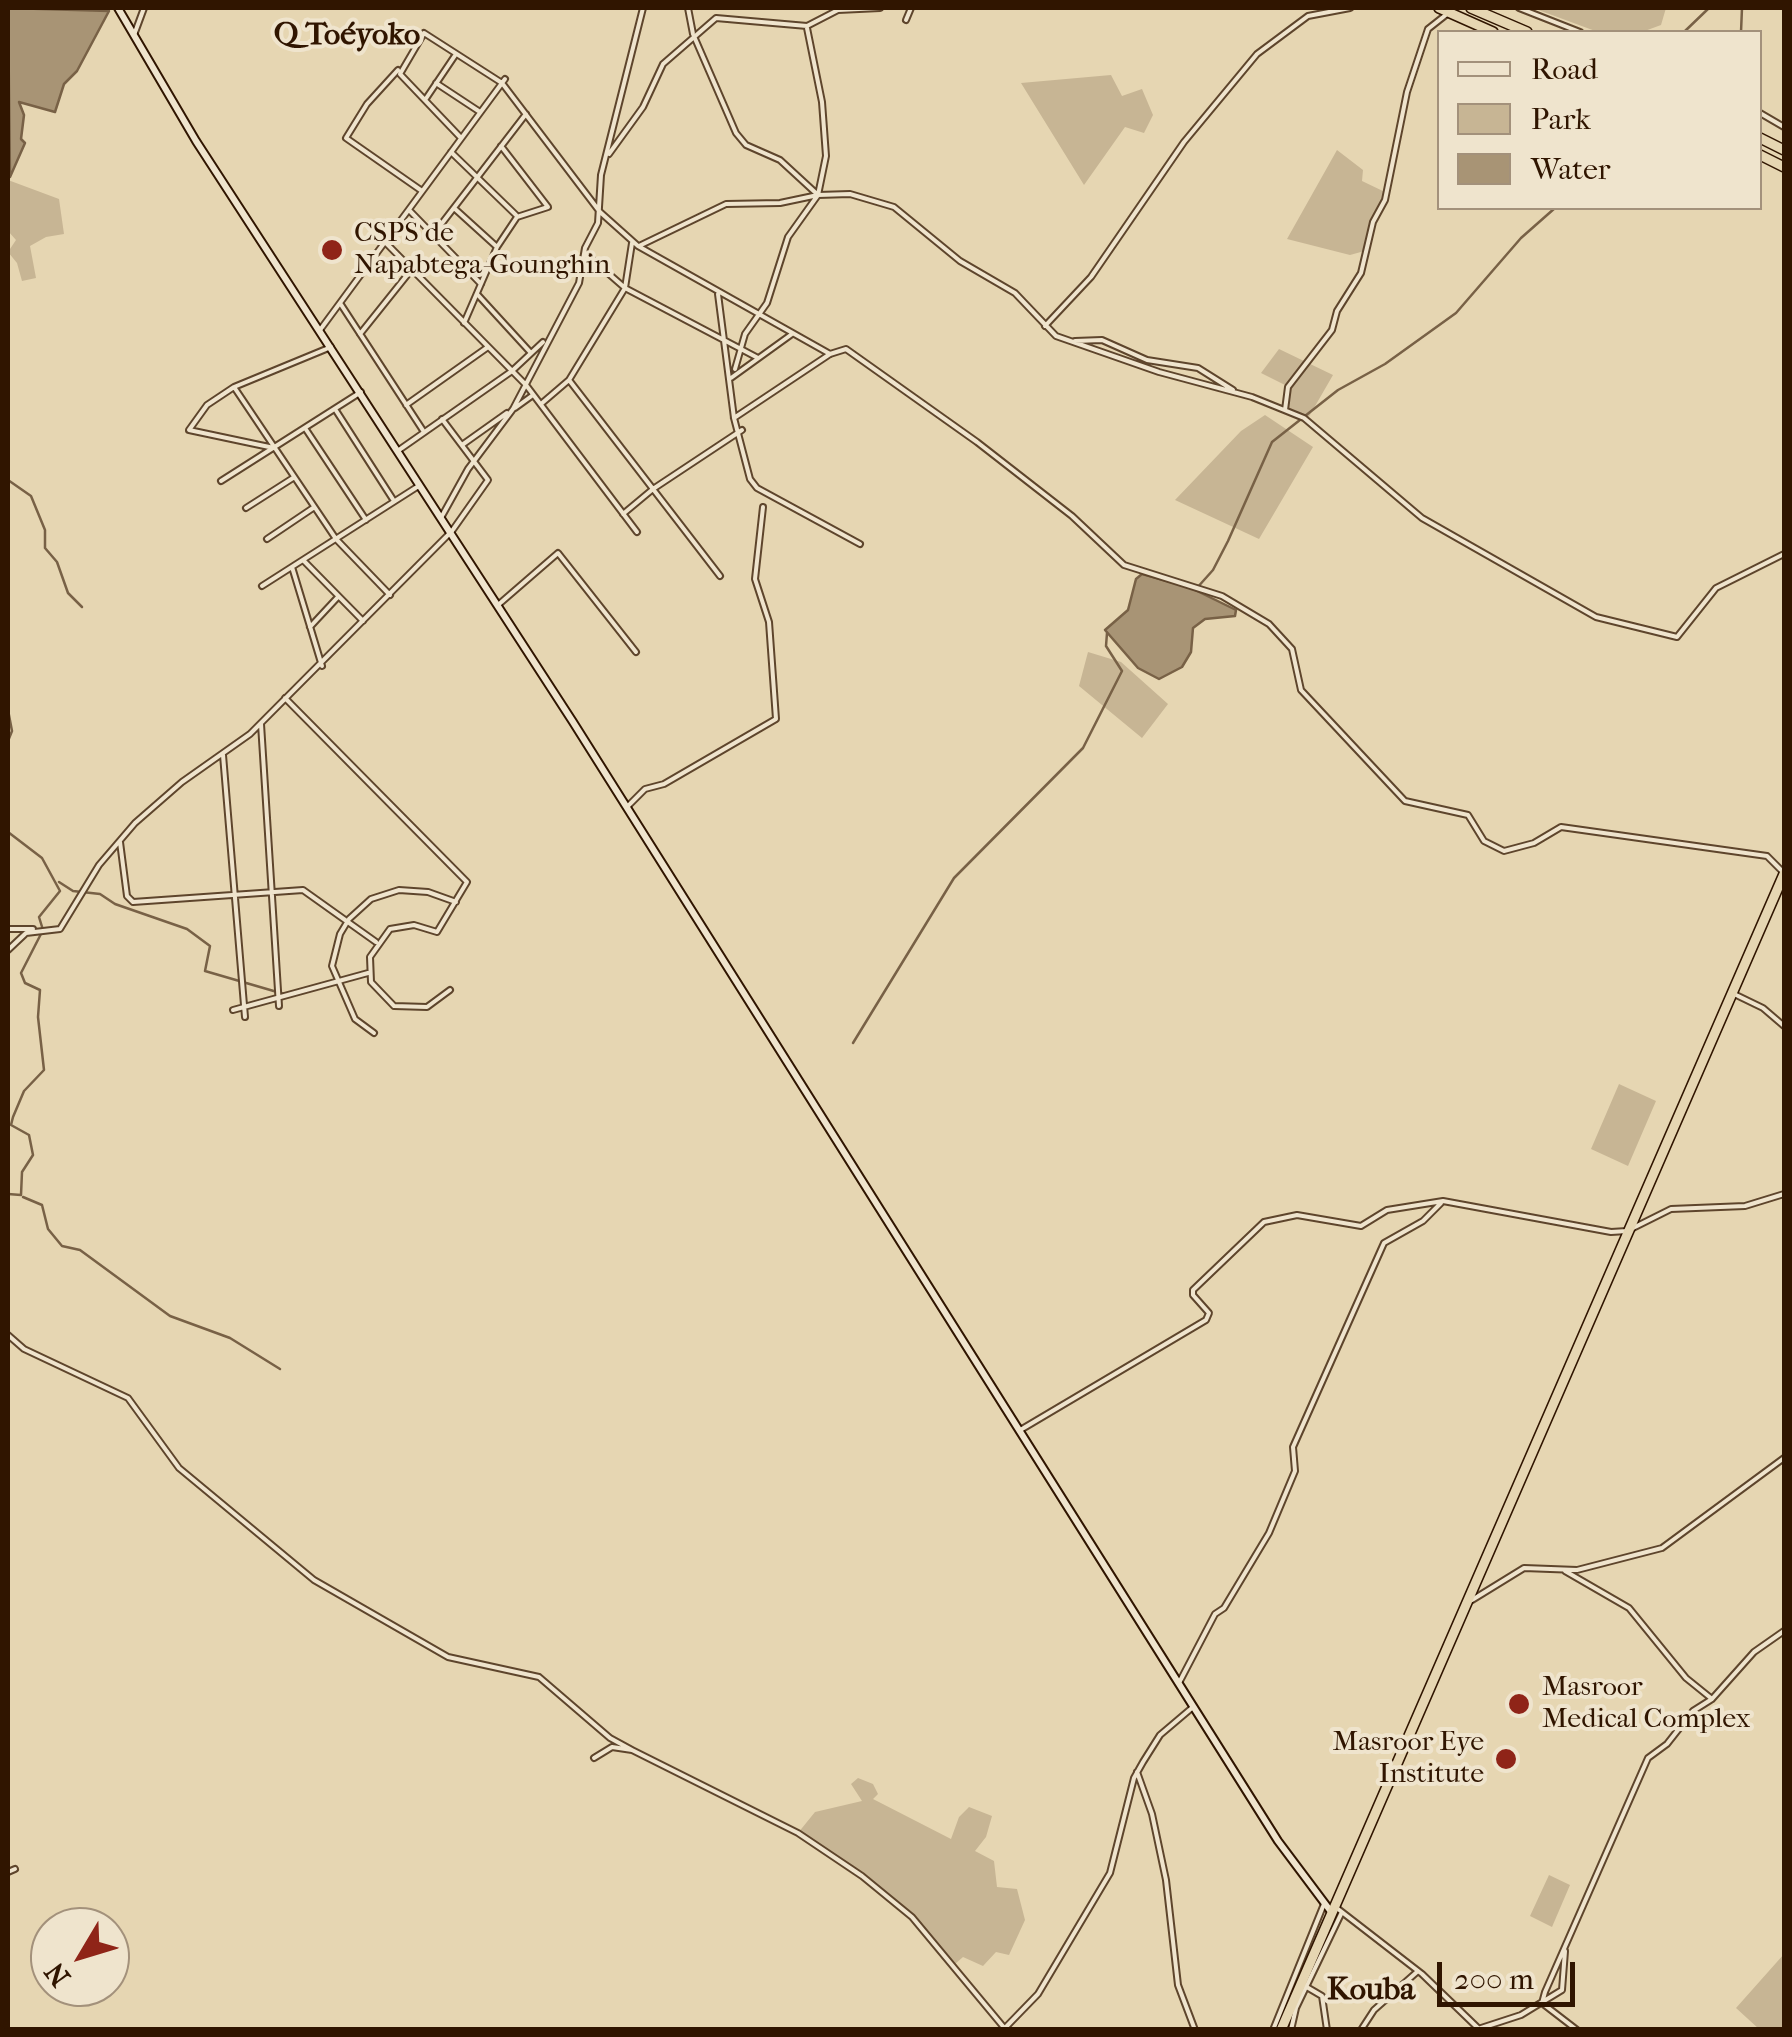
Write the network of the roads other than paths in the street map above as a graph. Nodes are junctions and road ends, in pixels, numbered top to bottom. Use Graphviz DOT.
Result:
graph roads {
  1 [pos="118,8"];
  2 [pos="144,8"];
  3 [pos="644,8"];
  4 [pos="688,8"];
  5 [pos="880,8"];
  6 [pos="911,8"];
  7 [pos="1350,8"];
  8 [pos="1439,8"];
  9 [pos="1471,8"];
  10 [pos="1519,8"];
  11 [pos="1450,12"];
  12 [pos="906,20"];
  13 [pos="806,26"];
  14 [pos="1489,30"];
  15 [pos="1521,30"];
  16 [pos="1575,30"];
  17 [pos="134,35"];
  18 [pos="694,36"];
  19 [pos="457,52"];
  20 [pos="400,69"];
  21 [pos="504,81"];
  22 [pos="436,83"];
  23 [pos="424,100"];
  24 [pos="480,112"];
  25 [pos="1762,113"];
  26 [pos="526,114"];
  27 [pos="1784,127"];
  28 [pos="461,138"];
  29 [pos="502,146"];
  30 [pos="451,152"];
  31 [pos="606,158"];
  32 [pos="477,178"];
  33 [pos="422,191"];
  34 [pos="818,195"];
  35 [pos="454,208"];
  36 [pos="408,210"];
  37 [pos="600,212"];
  38 [pos="517,217"];
  39 [pos="433,235"];
  40 [pos="385,242"];
  41 [pos="632,242"];
  42 [pos="638,246"];
  43 [pos="497,247"];
  44 [pos="584,253"];
  45 [pos="412,270"];
  46 [pos="481,284"];
  47 [pos="625,288"];
  48 [pos="477,294"];
  49 [pos="718,294"];
  50 [pos="340,304"];
  51 [pos="758,316"];
  52 [pos="464,323"];
  53 [pos="1045,326"];
  54 [pos="320,330"];
  55 [pos="360,334"];
  56 [pos="792,334"];
  57 [pos="546,339"];
  58 [pos="725,341"];
  59 [pos="1070,341"];
  60 [pos="332,347"];
  61 [pos="488,347"];
  62 [pos="740,348"];
  63 [pos="532,353"];
  64 [pos="830,354"];
  65 [pos="758,358"];
  66 [pos="735,369"];
  67 [pos="512,371"];
  68 [pos="729,379"];
  69 [pos="569,380"];
  70 [pos="526,385"];
  71 [pos="234,386"];
  72 [pos="361,392"];
  73 [pos="1237,393"];
  74 [pos="534,395"];
  75 [pos="540,404"];
  76 [pos="406,405"];
  77 [pos="336,409"];
  78 [pos="512,410"];
  79 [pos="1285,410"];
  80 [pos="734,418"];
  81 [pos="442,420"];
  82 [pos="305,428"];
  83 [pos="424,432"];
  84 [pos="739,432"];
  85 [pos="462,445"];
  86 [pos="274,448"];
  87 [pos="398,450"];
  88 [pos="474,461"];
  89 [pos="294,477"];
  90 [pos="221,482"];
  91 [pos="421,484"];
  92 [pos="653,488"];
  93 [pos="394,501"];
  94 [pos="314,507"];
  95 [pos="763,507"];
  96 [pos="246,508"];
  97 [pos="623,514"];
  98 [pos="442,516"];
  99 [pos="366,520"];
  100 [pos="452,531"];
  101 [pos="637,532"];
  102 [pos="267,538"];
  103 [pos="336,539"];
  104 [pos="860,544"];
  105 [pos="1784,554"];
  106 [pos="303,560"];
  107 [pos="292,567"];
  108 [pos="720,576"];
  109 [pos="262,586"];
  110 [pos="390,595"];
  111 [pos="339,596"];
  112 [pos="498,606"];
  113 [pos="364,622"];
  114 [pos="310,628"];
  115 [pos="636,652"];
  116 [pos="322,666"];
  117 [pos="285,698"];
  118 [pos="261,724"];
  119 [pos="223,755"];
  120 [pos="627,807"];
  121 [pos="120,840"];
  122 [pos="1784,873"];
  123 [pos="272,892"];
  124 [pos="235,895"];
  125 [pos="456,902"];
  126 [pos="348,919"];
  127 [pos="8,929"];
  128 [pos="38,931"];
  129 [pos="376,942"];
  130 [pos="8,950"];
  131 [pos="368,973"];
  132 [pos="336,982"];
  133 [pos="450,990"];
  134 [pos="1732,993"];
  135 [pos="278,998"];
  136 [pos="279,1006"];
  137 [pos="244,1007"];
  138 [pos="233,1010"];
  139 [pos="246,1018"];
  140 [pos="1784,1026"];
  141 [pos="374,1033"];
  142 [pos="1784,1194"];
  143 [pos="1443,1202"];
  144 [pos="1627,1231"];
  145 [pos="8,1335"];
  146 [pos="1022,1429"];
  147 [pos="1784,1458"];
  148 [pos="1565,1571"];
  149 [pos="1464,1605"];
  150 [pos="1784,1631"];
  151 [pos="1180,1681"];
  152 [pos="1712,1698"];
  153 [pos="1196,1706"];
  154 [pos="632,1750"];
  155 [pos="594,1758"];
  156 [pos="1137,1772"];
  157 [pos="15,1869"];
  158 [pos="8,1872"];
  159 [pos="1333,1908"];
  160 [pos="1565,1951"];
  161 [pos="1418,1971"];
  162 [pos="1303,1985"];
  163 [pos="1542,2003"];
  164 [pos="1005,2029"];
  165 [pos="1478,2029"];
  166 [pos="1195,2030"];
  167 [pos="1273,2030"];
  168 [pos="1281,2030"];
  169 [pos="1291,2030"];
  170 [pos="1327,2030"];
  171 [pos="1361,2030"];
  172 [pos="1576,2030"];
  1 -- 17 [label="street"];
  2 -- 17 [label="street"];
  3 -- 31 [label="street"];
  4 -- 18 [label="street"];
  5 -- 13 [label="street"];
  6 -- 12 [label="street"];
  7 -- 53 [label="street"];
  8 -- 11 [label="highway"];
  9 -- 15 [label="highway"];
  10 -- 16 [label="street"];
  11 -- 14 [label="highway"];
  11 -- 79 [label="street"];
  13 -- 18 [label="street"];
  13 -- 34 [label="street"];
  17 -- 54 [label="street"];
  18 -- 31 [label="street"];
  18 -- 34 [label="street"];
  19 -- 20 [label="street"];
  19 -- 21 [label="street"];
  19 -- 22 [label="street"];
  20 -- 23 [label="street"];
  20 -- 33 [label="street"];
  21 -- 24 [label="street"];
  21 -- 26 [label="street"];
  22 -- 23 [label="street"];
  22 -- 24 [label="street"];
  23 -- 28 [label="street"];
  24 -- 28 [label="street"];
  25 -- 27 [label="street"];
  26 -- 29 [label="street"];
  26 -- 37 [label="street"];
  28 -- 30 [label="street"];
  29 -- 32 [label="street"];
  29 -- 38 [label="street"];
  30 -- 32 [label="street"];
  30 -- 33 [label="street"];
  31 -- 37 [label="street"];
  32 -- 35 [label="street"];
  32 -- 38 [label="street"];
  33 -- 36 [label="street"];
  34 -- 42 [label="street"];
  34 -- 51 [label="street"];
  34 -- 53 [label="street"];
  35 -- 39 [label="street"];
  35 -- 43 [label="street"];
  36 -- 39 [label="street"];
  36 -- 40 [label="street"];
  37 -- 41 [label="street"];
  37 -- 44 [label="street"];
  38 -- 43 [label="street"];
  39 -- 46 [label="street"];
  40 -- 45 [label="street"];
  40 -- 50 [label="street"];
  41 -- 42 [label="street"];
  41 -- 47 [label="street"];
  42 -- 49 [label="street"];
  43 -- 46 [label="street"];
  44 -- 47 [label="street"];
  44 -- 57 [label="street"];
  45 -- 52 [label="street"];
  45 -- 55 [label="street"];
  46 -- 48 [label="street"];
  47 -- 58 [label="street"];
  47 -- 69 [label="street"];
  48 -- 52 [label="street"];
  48 -- 63 [label="street"];
  49 -- 51 [label="street"];
  49 -- 58 [label="street"];
  50 -- 54 [label="street"];
  50 -- 55 [label="street"];
  51 -- 56 [label="street"];
  51 -- 62 [label="street"];
  52 -- 61 [label="street"];
  53 -- 59 [label="street"];
  54 -- 60 [label="street"];
  55 -- 76 [label="street"];
  56 -- 64 [label="street"];
  56 -- 65 [label="street"];
  57 -- 63 [label="street"];
  57 -- 70 [label="street"];
  58 -- 62 [label="street"];
  58 -- 68 [label="street"];
  59 -- 73 [label="street"];
  59 -- 73 [label="street"];
  60 -- 71 [label="street"];
  60 -- 72 [label="street"];
  61 -- 67 [label="street"];
  61 -- 76 [label="street"];
  62 -- 65 [label="street"];
  62 -- 66 [label="street"];
  63 -- 67 [label="street"];
  64 -- 80 [label="street"];
  64 -- 122 [label="street"];
  65 -- 68 [label="street"];
  67 -- 70 [label="street"];
  67 -- 81 [label="street"];
  68 -- 80 [label="street"];
  69 -- 75 [label="street"];
  69 -- 92 [label="street"];
  70 -- 74 [label="street"];
  70 -- 78 [label="street"];
  71 -- 86 [label="street"];
  71 -- 86 [label="street"];
  72 -- 77 [label="street"];
  72 -- 87 [label="street"];
  73 -- 79 [label="street"];
  74 -- 75 [label="street"];
  74 -- 78 [label="street"];
  75 -- 97 [label="street"];
  76 -- 83 [label="street"];
  77 -- 82 [label="street"];
  77 -- 93 [label="street"];
  78 -- 85 [label="street"];
  78 -- 88 [label="street"];
  79 -- 105 [label="street"];
  80 -- 84 [label="street"];
  81 -- 83 [label="street"];
  81 -- 85 [label="street"];
  82 -- 86 [label="street"];
  82 -- 99 [label="street"];
  83 -- 87 [label="street"];
  84 -- 92 [label="street"];
  84 -- 104 [label="street"];
  85 -- 88 [label="street"];
  86 -- 89 [label="street"];
  86 -- 90 [label="street"];
  87 -- 91 [label="street"];
  88 -- 98 [label="street"];
  88 -- 100 [label="street"];
  89 -- 94 [label="street"];
  89 -- 96 [label="street"];
  91 -- 93 [label="street"];
  91 -- 98 [label="street"];
  92 -- 97 [label="street"];
  92 -- 108 [label="street"];
  93 -- 99 [label="street"];
  94 -- 102 [label="street"];
  94 -- 103 [label="street"];
  95 -- 120 [label="street"];
  97 -- 101 [label="street"];
  98 -- 100 [label="street"];
  99 -- 103 [label="street"];
  100 -- 110 [label="street"];
  100 -- 112 [label="street"];
  103 -- 106 [label="street"];
  103 -- 110 [label="street"];
  106 -- 107 [label="street"];
  106 -- 111 [label="street"];
  107 -- 109 [label="street"];
  107 -- 114 [label="street"];
  110 -- 113 [label="street"];
  111 -- 113 [label="street"];
  111 -- 114 [label="street"];
  112 -- 115 [label="street"];
  112 -- 120 [label="street"];
  113 -- 116 [label="street"];
  114 -- 116 [label="street"];
  116 -- 117 [label="street"];
  117 -- 118 [label="street"];
  117 -- 125 [label="street"];
  118 -- 119 [label="street"];
  118 -- 123 [label="street"];
  119 -- 121 [label="street"];
  119 -- 124 [label="street"];
  120 -- 146 [label="street"];
  121 -- 124 [label="street"];
  121 -- 128 [label="street"];
  122 -- 134 [label="highway"];
  123 -- 124 [label="street"];
  123 -- 126 [label="street"];
  123 -- 135 [label="street"];
  124 -- 137 [label="street"];
  125 -- 126 [label="street"];
  125 -- 129 [label="street"];
  126 -- 129 [label="street"];
  126 -- 132 [label="street"];
  127 -- 128 [label="street"];
  128 -- 130 [label="street"];
  129 -- 131 [label="street"];
  131 -- 132 [label="street"];
  131 -- 133 [label="street"];
  132 -- 135 [label="street"];
  132 -- 141 [label="street"];
  134 -- 140 [label="street"];
  134 -- 144 [label="highway"];
  135 -- 136 [label="street"];
  135 -- 137 [label="street"];
  137 -- 138 [label="street"];
  137 -- 139 [label="street"];
  142 -- 144 [label="street"];
  143 -- 144 [label="street"];
  143 -- 146 [label="street"];
  143 -- 151 [label="street"];
  144 -- 149 [label="highway"];
  145 -- 154 [label="street"];
  146 -- 151 [label="street"];
  147 -- 148 [label="street"];
  148 -- 149 [label="street"];
  148 -- 152 [label="street"];
  149 -- 159 [label="highway"];
  150 -- 152 [label="street"];
  151 -- 153 [label="street"];
  152 -- 160 [label="street"];
  153 -- 156 [label="street"];
  153 -- 159 [label="street"];
  154 -- 155 [label="street"];
  154 -- 164 [label="street"];
  156 -- 164 [label="street"];
  156 -- 166 [label="street"];
  157 -- 158 [label="street"];
  159 -- 161 [label="street"];
  159 -- 162 [label="highway"];
  159 -- 167 [label="street"];
  160 -- 163 [label="street"];
  160 -- 163 [label="street"];
  161 -- 165 [label="street"];
  161 -- 171 [label="street"];
  162 -- 168 [label="highway"];
  162 -- 169 [label="street"];
  162 -- 170 [label="street"];
  163 -- 165 [label="street"];
  163 -- 172 [label="street"];
}
